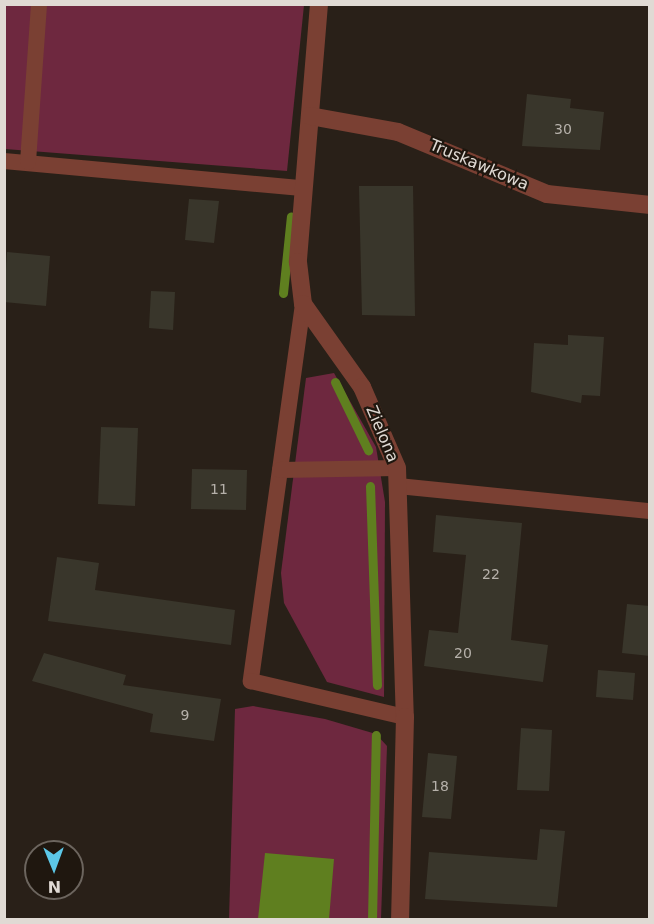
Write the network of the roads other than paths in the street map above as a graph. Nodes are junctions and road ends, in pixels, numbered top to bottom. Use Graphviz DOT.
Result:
graph roads {
  1 [pos="39,4"];
  2 [pos="319,4"];
  3 [pos="310,116"];
  4 [pos="4,161"];
  5 [pos="28,162"];
  6 [pos="302,189"];
  7 [pos="650,205"];
  8 [pos="303,304"];
  9 [pos="280,470"];
  10 [pos="398,477"];
  11 [pos="650,511"];
  12 [pos="405,717"];
  13 [pos="400,920"];
  1 -- 5 [label="lane"];
  2 -- 3 [label="street, Zielona"];
  3 -- 6 [label="street, Zielona"];
  3 -- 7 [label="street, Truskawkowa"];
  4 -- 5 [label="lane"];
  5 -- 6 [label="lane"];
  6 -- 8 [label="street, Zielona"];
  8 -- 9 [label="lane"];
  8 -- 10 [label="street, Zielona"];
  9 -- 10 [label="lane"];
  9 -- 12 [label="lane"];
  10 -- 11 [label="lane"];
  10 -- 12 [label="street, Zielona"];
  12 -- 13 [label="street, Zielona"];
}
